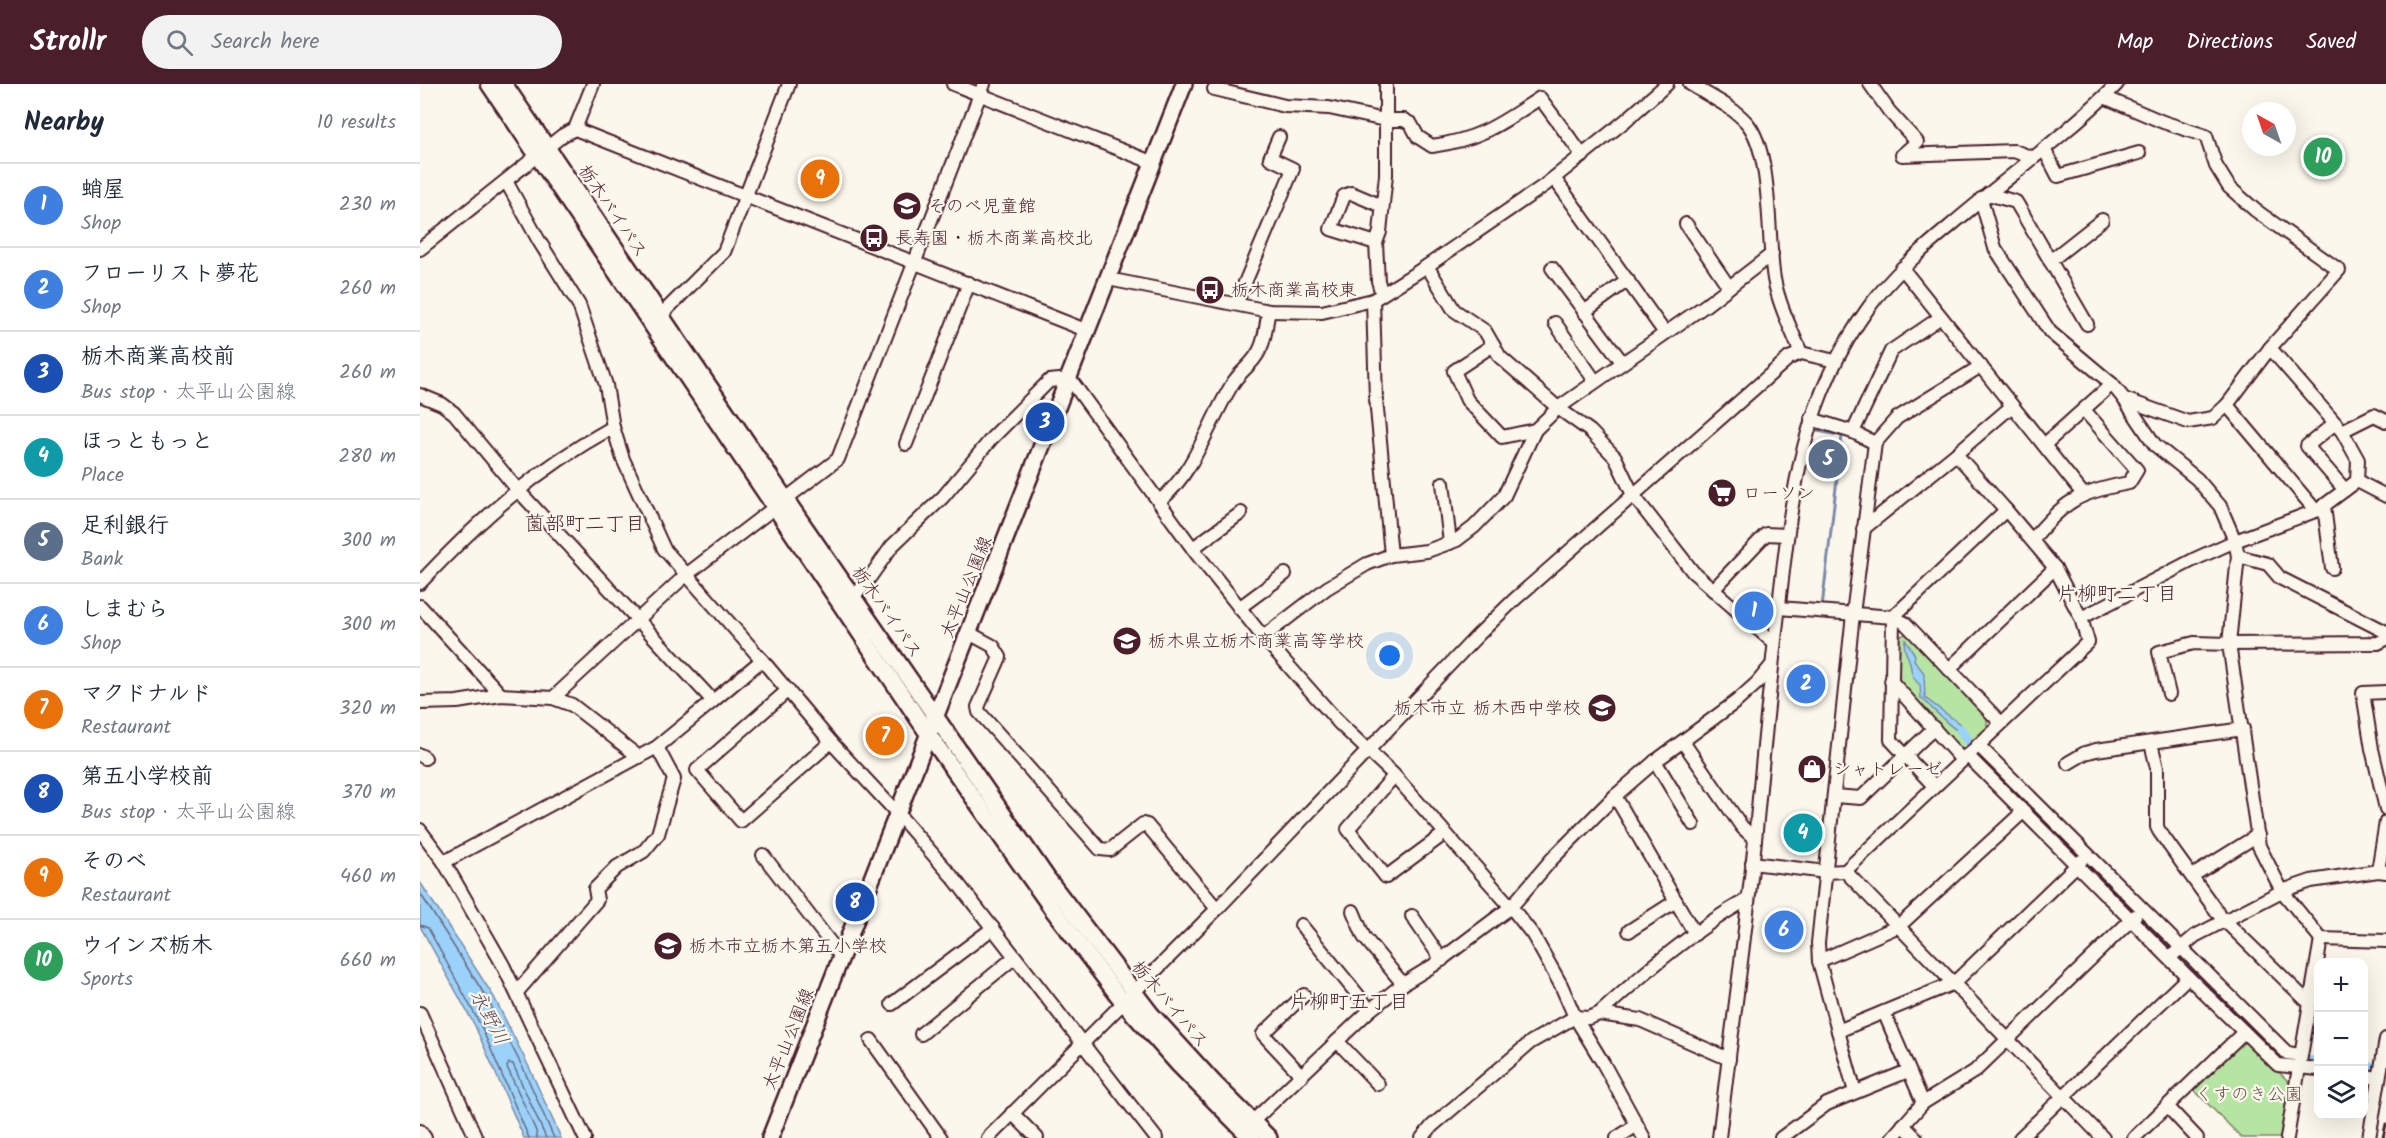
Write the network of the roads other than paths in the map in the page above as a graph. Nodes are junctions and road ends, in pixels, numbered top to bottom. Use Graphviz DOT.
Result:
graph roads {
  1 [pos="489,84"];
  2 [pos="504,84"];
  3 [pos="593,84"];
  4 [pos="789,84"];
  5 [pos="953,84"];
  6 [pos="1184,84"];
  7 [pos="1386,84"];
  8 [pos="1667,84"];
  9 [pos="1690,84"];
  10 [pos="1870,84"];
  11 [pos="2117,84"];
  12 [pos="982,89"];
  13 [pos="1214,89"];
  14 [pos="2104,97"];
  15 [pos="1385,120"];
  16 [pos="575,129"];
  17 [pos="1279,137"];
  18 [pos="2044,148"];
  19 [pos="542,152"];
  20 [pos="2139,153"];
  21 [pos="1583,156"];
  22 [pos="2033,158"];
  23 [pos="1154,163"];
  24 [pos="1554,178"];
  25 [pos="506,181"];
  26 [pos="746,195"];
  27 [pos="1985,196"];
  28 [pos="1382,206"];
  29 [pos="2102,220"];
  30 [pos="1686,224"];
  31 [pos="1376,243"];
  32 [pos="420,249"];
  33 [pos="1772,254"];
  34 [pos="914,261"];
  35 [pos="2050,261"];
  36 [pos="1427,266"];
  37 [pos="1552,268"];
  38 [pos="1902,268"];
  39 [pos="1108,279"];
  40 [pos="1628,280"];
  41 [pos="969,283"];
  42 [pos="1729,287"];
  43 [pos="1377,297"];
  44 [pos="1236,304"];
  45 [pos="1269,311"];
  46 [pos="1584,312"];
  47 [pos="661,315"];
  48 [pos="1941,317"];
  49 [pos="1555,323"];
  50 [pos="2087,324"];
  51 [pos="1088,331"];
  52 [pos="1665,333"];
  53 [pos="1493,345"];
  54 [pos="2270,348"];
  55 [pos="1801,353"];
  56 [pos="1835,361"];
  57 [pos="1622,362"];
  58 [pos="1981,366"];
  59 [pos="1070,379"];
  60 [pos="1595,381"];
  61 [pos="2112,384"];
  62 [pos="420,395"];
  63 [pos="2124,399"];
  64 [pos="2227,405"];
  65 [pos="2012,406"];
  66 [pos="1558,408"];
  67 [pos="2084,410"];
  68 [pos="1811,419"];
  69 [pos="2386,421"];
  70 [pos="2338,427"];
  71 [pos="614,428"];
  72 [pos="1535,430"];
  73 [pos="1853,432"];
  74 [pos="1875,443"];
  75 [pos="906,444"];
  76 [pos="2044,445"];
  77 [pos="1956,454"];
  78 [pos="2357,481"];
  79 [pos="1443,483"];
  80 [pos="517,489"];
  81 [pos="2345,489"];
  82 [pos="2083,494"];
  83 [pos="1633,495"];
  84 [pos="2386,496"];
  85 [pos="1160,501"];
  86 [pos="781,504"];
  87 [pos="2320,509"];
  88 [pos="2006,510"];
  89 [pos="1241,513"];
  90 [pos="1863,529"];
  91 [pos="1786,535"];
  92 [pos="2032,540"];
  93 [pos="2235,541"];
  94 [pos="1450,543"];
  95 [pos="1193,548"];
  96 [pos="1391,555"];
  97 [pos="2238,556"];
  98 [pos="2055,568"];
  99 [pos="2332,568"];
  100 [pos="1286,574"];
  101 [pos="686,575"];
  102 [pos="420,583"];
  103 [pos="1713,590"];
  104 [pos="847,600"];
  105 [pos="420,606"];
  106 [pos="1239,608"];
  107 [pos="1779,608"];
  108 [pos="1853,614"];
  109 [pos="1893,617"];
  110 [pos="638,618"];
  111 [pos="2081,618"];
  112 [pos="2386,632"];
  113 [pos="969,633"];
  114 [pos="1263,637"];
  115 [pos="2386,639"];
  116 [pos="1774,643"];
  117 [pos="2229,644"];
  118 [pos="762,660"];
  119 [pos="1772,665"];
  120 [pos="1949,669"];
  121 [pos="1891,681"];
  122 [pos="788,690"];
  123 [pos="2386,692"];
  124 [pos="2169,694"];
  125 [pos="501,695"];
  126 [pos="553,698"];
  127 [pos="713,701"];
  128 [pos="420,703"];
  129 [pos="936,717"];
  130 [pos="2001,723"];
  131 [pos="1934,728"];
  132 [pos="2243,729"];
  133 [pos="929,735"];
  134 [pos="831,742"];
  135 [pos="1683,742"];
  136 [pos="2151,743"];
  137 [pos="1978,745"];
  138 [pos="657,747"];
  139 [pos="1366,751"];
  140 [pos="1905,755"];
  141 [pos="639,757"];
  142 [pos="1965,757"];
  143 [pos="1655,761"];
  144 [pos="2068,763"];
  145 [pos="1395,776"];
  146 [pos="1934,786"];
  147 [pos="1615,796"];
  148 [pos="1834,796"];
  149 [pos="2386,809"];
  150 [pos="2024,811"];
  151 [pos="898,813"];
  152 [pos="2386,822"];
  153 [pos="1693,824"];
  154 [pos="420,830"];
  155 [pos="1444,834"];
  156 [pos="2258,835"];
  157 [pos="1755,839"];
  158 [pos="763,855"];
  159 [pos="2088,855"];
  160 [pos="444,862"];
  161 [pos="1752,863"];
  162 [pos="2076,864"];
  163 [pos="1845,871"];
  164 [pos="2382,871"];
  165 [pos="1826,872"];
  166 [pos="2192,876"];
  167 [pos="2282,891"];
  168 [pos="1748,899"];
  169 [pos="1676,901"];
  170 [pos="1511,907"];
  171 [pos="1217,909"];
  172 [pos="2142,909"];
  173 [pos="1353,912"];
  174 [pos="1412,916"];
  175 [pos="2131,920"];
  176 [pos="2225,921"];
  177 [pos="1301,925"];
  178 [pos="1899,927"];
  179 [pos="993,928"];
  180 [pos="1629,931"];
  181 [pos="1695,934"];
  182 [pos="2321,939"];
  183 [pos="2386,941"];
  184 [pos="2181,948"];
  185 [pos="1015,957"];
  186 [pos="842,958"];
  187 [pos="2170,958"];
  188 [pos="1442,960"];
  189 [pos="1818,961"];
  190 [pos="2188,977"];
  191 [pos="1954,983"];
  192 [pos="1403,984"];
  193 [pos="518,992"];
  194 [pos="1304,995"];
  195 [pos="1128,997"];
  196 [pos="2311,1001"];
  197 [pos="892,1004"];
  198 [pos="1370,1010"];
  199 [pos="1884,1012"];
  200 [pos="420,1013"];
  201 [pos="1599,1014"];
  202 [pos="1575,1017"];
  203 [pos="1838,1031"];
  204 [pos="2244,1032"];
  205 [pos="921,1034"];
  206 [pos="2008,1039"];
  207 [pos="2386,1039"];
  208 [pos="871,1040"];
  209 [pos="1338,1041"];
  210 [pos="1083,1043"];
  211 [pos="1729,1059"];
  212 [pos="2300,1061"];
  213 [pos="2314,1067"];
  214 [pos="1908,1071"];
  215 [pos="1302,1076"];
  216 [pos="2368,1077"];
  217 [pos="2379,1078"];
  218 [pos="1378,1084"];
  219 [pos="1855,1092"];
  220 [pos="2063,1097"];
  221 [pos="1923,1103"];
  222 [pos="2167,1106"];
  223 [pos="1012,1113"];
  224 [pos="1637,1125"];
  225 [pos="1903,1125"];
  226 [pos="420,1131"];
  227 [pos="1246,1132"];
  228 [pos="1790,1135"];
  229 [pos="426,1138"];
  230 [pos="476,1138"];
  231 [pos="585,1138"];
  232 [pos="770,1138"];
  233 [pos="941,1138"];
  234 [pos="988,1138"];
  235 [pos="1037,1138"];
  236 [pos="1156,1138"];
  237 [pos="1269,1138"];
  238 [pos="1422,1138"];
  239 [pos="1617,1138"];
  240 [pos="1644,1138"];
  241 [pos="1719,1138"];
  242 [pos="1892,1138"];
  243 [pos="1916,1138"];
  244 [pos="2020,1138"];
  245 [pos="2103,1138"];
  246 [pos="2134,1138"];
  247 [pos="2197,1138"];
  248 [pos="2288,1138"];
  249 [pos="2369,1138"];
  1 -- 19 [label="main road, 栃木バイパス"];
  2 -- 19 [label="main road, 栃木バイパス"];
  3 -- 16 [label="street"];
  4 -- 26 [label="street"];
  5 -- 12 [label="street"];
  6 -- 23 [label="main road, 太平山公園線"];
  7 -- 15 [label="street"];
  8 -- 21 [label="street"];
  9 -- 33 [label="street"];
  10 -- 22 [label="street"];
  11 -- 14 [label="street"];
  12 -- 23 [label="street"];
  12 -- 34 [label="street"];
  13 -- 15 [label="street"];
  14 -- 18 [label="street"];
  14 -- 54 [label="street"];
  15 -- 21 [label="street"];
  15 -- 28 [label="street"];
  16 -- 19 [label="street"];
  16 -- 26 [label="street"];
  17 -- 44 [label="street"];
  18 -- 20 [label="street"];
  18 -- 22 [label="street"];
  19 -- 25 [label="street"];
  19 -- 47 [label="main road, 栃木バイパス"];
  19 -- 86 [label="main road, 栃木バイパス"];
  21 -- 24 [label="street"];
  22 -- 27 [label="street"];
  23 -- 39 [label="main road, 太平山公園線"];
  24 -- 36 [label="street"];
  24 -- 40 [label="street"];
  25 -- 32 [label="street"];
  25 -- 71 [label="street"];
  26 -- 34 [label="street"];
  26 -- 47 [label="street"];
  27 -- 35 [label="street"];
  27 -- 38 [label="street"];
  27 -- 61 [label="street"];
  28 -- 31 [label="street"];
  28 -- 31 [label="street"];
  29 -- 35 [label="street"];
  30 -- 42 [label="street"];
  31 -- 43 [label="street"];
  33 -- 42 [label="street"];
  33 -- 55 [label="street"];
  34 -- 41 [label="street"];
  34 -- 86 [label="street"];
  35 -- 50 [label="street"];
  36 -- 43 [label="street"];
  36 -- 53 [label="street"];
  37 -- 46 [label="street"];
  38 -- 48 [label="street"];
  38 -- 56 [label="street"];
  39 -- 44 [label="street"];
  39 -- 51 [label="main road, 太平山公園線"];
  40 -- 46 [label="street"];
  40 -- 52 [label="street"];
  41 -- 51 [label="street"];
  41 -- 75 [label="street"];
  42 -- 52 [label="street"];
  43 -- 45 [label="street"];
  43 -- 96 [label="street"];
  44 -- 45 [label="street"];
  45 -- 85 [label="street"];
  46 -- 57 [label="street"];
  47 -- 86 [label="main road, 栃木バイパス"];
  48 -- 58 [label="street"];
  48 -- 73 [label="street"];
  49 -- 60 [label="street"];
  51 -- 59 [label="main road, 太平山公園線"];
  52 -- 57 [label="street"];
  53 -- 66 [label="street"];
  53 -- 72 [label="street"];
  54 -- 64 [label="street"];
  54 -- 70 [label="street"];
  55 -- 56 [label="street"];
  55 -- 83 [label="street"];
  56 -- 68 [label="street"];
  57 -- 60 [label="street"];
  58 -- 65 [label="street"];
  58 -- 74 [label="street"];
  59 -- 85 [label="street"];
  59 -- 104 [label="street"];
  59 -- 113 [label="main road, 太平山公園線"];
  60 -- 66 [label="street"];
  61 -- 63 [label="street"];
  61 -- 67 [label="street"];
  62 -- 80 [label="street"];
  63 -- 64 [label="street"];
  63 -- 93 [label="street"];
  64 -- 87 [label="street"];
  65 -- 76 [label="street"];
  65 -- 77 [label="street"];
  66 -- 72 [label="street"];
  66 -- 83 [label="street"];
  67 -- 76 [label="street"];
  67 -- 82 [label="street"];
  68 -- 73 [label="street"];
  68 -- 91 [label="street"];
  69 -- 70 [label="street"];
  70 -- 78 [label="street"];
  70 -- 81 [label="street"];
  71 -- 80 [label="street"];
  71 -- 101 [label="street"];
  72 -- 94 [label="street"];
  73 -- 74 [label="street"];
  74 -- 90 [label="street"];
  76 -- 82 [label="street"];
  77 -- 88 [label="street"];
  77 -- 90 [label="street"];
  78 -- 81 [label="street"];
  78 -- 84 [label="street"];
  79 -- 94 [label="street"];
  80 -- 102 [label="street"];
  80 -- 110 [label="street"];
  81 -- 87 [label="street"];
  82 -- 92 [label="street"];
  83 -- 103 [label="street"];
  83 -- 139 [label="street"];
  85 -- 95 [label="street"];
  86 -- 101 [label="street"];
  86 -- 104 [label="main road, 栃木バイパス"];
  87 -- 93 [label="street"];
  87 -- 99 [label="street"];
  88 -- 92 [label="street"];
  88 -- 109 [label="street"];
  89 -- 95 [label="street"];
  90 -- 108 [label="street"];
  91 -- 103 [label="street"];
  91 -- 107 [label="street"];
  92 -- 98 [label="street"];
  93 -- 97 [label="street"];
  93 -- 111 [label="street"];
  94 -- 96 [label="street"];
  95 -- 106 [label="street"];
  96 -- 114 [label="street"];
  97 -- 112 [label="street"];
  97 -- 117 [label="street"];
  98 -- 111 [label="street"];
  98 -- 120 [label="street"];
  100 -- 106 [label="street"];
  101 -- 110 [label="street"];
  101 -- 118 [label="street"];
  103 -- 116 [label="street"];
  104 -- 129 [label="main road, 栃木バイパス"];
  104 -- 133 [label="main road, 栃木バイパス"];
  105 -- 125 [label="street"];
  106 -- 114 [label="street"];
  107 -- 108 [label="street"];
  107 -- 116 [label="street"];
  108 -- 109 [label="street"];
  108 -- 148 [label="street"];
  109 -- 120 [label="street"];
  109 -- 121 [label="street"];
  110 -- 126 [label="street"];
  110 -- 127 [label="street"];
  111 -- 130 [label="street"];
  113 -- 129 [label="main road, 太平山公園線"];
  113 -- 171 [label="street"];
  114 -- 139 [label="street"];
  115 -- 117 [label="street"];
  116 -- 119 [label="street"];
  117 -- 124 [label="street"];
  117 -- 132 [label="street"];
  118 -- 122 [label="street"];
  118 -- 127 [label="street"];
  119 -- 135 [label="street"];
  119 -- 157 [label="street"];
  120 -- 130 [label="street"];
  121 -- 131 [label="street"];
  121 -- 140 [label="street"];
  122 -- 134 [label="street"];
  122 -- 134 [label="street"];
  123 -- 149 [label="street"];
  125 -- 126 [label="street"];
  125 -- 128 [label="street"];
  126 -- 141 [label="street"];
  127 -- 138 [label="street"];
  129 -- 133 [label="main road, 太平山公園線"];
  129 -- 195 [label="main road, 栃木バイパス"];
  130 -- 137 [label="street"];
  131 -- 140 [label="street"];
  131 -- 142 [label="street"];
  132 -- 136 [label="street"];
  132 -- 156 [label="street"];
  133 -- 151 [label="main road, 太平山公園線"];
  133 -- 195 [label="main road, 栃木バイパス"];
  134 -- 151 [label="street"];
  135 -- 143 [label="street"];
  135 -- 157 [label="street"];
  136 -- 144 [label="street"];
  136 -- 166 [label="street"];
  137 -- 142 [label="street"];
  137 -- 159 [label="street"];
  138 -- 141 [label="street"];
  138 -- 193 [label="street"];
  139 -- 145 [label="street"];
  139 -- 171 [label="street"];
  140 -- 146 [label="street"];
  140 -- 148 [label="street"];
  141 -- 160 [label="street"];
  142 -- 146 [label="street"];
  142 -- 150 [label="street"];
  143 -- 147 [label="street"];
  143 -- 153 [label="street"];
  145 -- 155 [label="street"];
  145 -- 155 [label="street"];
  146 -- 163 [label="street"];
  147 -- 169 [label="street"];
  147 -- 170 [label="street"];
  148 -- 165 [label="street"];
  150 -- 162 [label="street"];
  150 -- 178 [label="street"];
  151 -- 179 [label="street"];
  151 -- 186 [label="main road, 太平山公園線"];
  152 -- 164 [label="street"];
  154 -- 160 [label="street"];
  155 -- 170 [label="street"];
  156 -- 166 [label="street"];
  156 -- 167 [label="street"];
  157 -- 161 [label="street"];
  158 -- 186 [label="street"];
  159 -- 162 [label="street"];
  159 -- 172 [label="street"];
  160 -- 193 [label="street"];
  161 -- 165 [label="street"];
  161 -- 168 [label="street"];
  162 -- 175 [label="street"];
  162 -- 191 [label="street"];
  163 -- 165 [label="street"];
  163 -- 178 [label="street"];
  164 -- 167 [label="street"];
  165 -- 189 [label="street"];
  166 -- 176 [label="street"];
  167 -- 176 [label="street"];
  167 -- 182 [label="street"];
  168 -- 181 [label="street"];
  168 -- 211 [label="street"];
  169 -- 180 [label="street"];
  169 -- 181 [label="street"];
  170 -- 188 [label="street"];
  170 -- 202 [label="street"];
  171 -- 195 [label="street"];
  172 -- 175 [label="street"];
  172 -- 184 [label="street"];
  173 -- 192 [label="street"];
  174 -- 188 [label="street"];
  175 -- 187 [label="street"];
  175 -- 206 [label="street"];
  176 -- 184 [label="street"];
  176 -- 196 [label="street"];
  177 -- 198 [label="street"];
  178 -- 189 [label="street"];
  178 -- 191 [label="street"];
  179 -- 185 [label="street"];
  179 -- 197 [label="street"];
  181 -- 201 [label="street"];
  182 -- 183 [label="street"];
  182 -- 196 [label="street"];
  184 -- 187 [label="street"];
  184 -- 212 [label="street"];
  185 -- 205 [label="street"];
  185 -- 210 [label="street"];
  186 -- 232 [label="main road, 太平山公園線"];
  187 -- 190 [label="street"];
  188 -- 192 [label="street"];
  189 -- 203 [label="street"];
  190 -- 204 [label="street"];
  190 -- 220 [label="street"];
  191 -- 199 [label="street"];
  191 -- 206 [label="street"];
  192 -- 198 [label="street"];
  193 -- 231 [label="street"];
  194 -- 215 [label="street"];
  195 -- 210 [label="street"];
  195 -- 227 [label="main road, 栃木バイパス"];
  196 -- 212 [label="street"];
  198 -- 209 [label="street"];
  199 -- 203 [label="street"];
  199 -- 214 [label="street"];
  200 -- 230 [label="street"];
  201 -- 202 [label="street"];
  201 -- 211 [label="street"];
  202 -- 224 [label="street"];
  202 -- 238 [label="street"];
  203 -- 219 [label="street"];
  204 -- 212 [label="street"];
  204 -- 222 [label="street"];
  206 -- 220 [label="street"];
  206 -- 221 [label="street"];
  207 -- 217 [label="street"];
  208 -- 233 [label="street"];
  209 -- 215 [label="street"];
  209 -- 218 [label="street"];
  210 -- 223 [label="street"];
  210 -- 236 [label="street"];
  211 -- 241 [label="street"];
  212 -- 213 [label="street"];
  212 -- 248 [label="street"];
  214 -- 219 [label="street"];
  214 -- 221 [label="street"];
  215 -- 227 [label="street"];
  216 -- 217 [label="street"];
  217 -- 249 [label="street"];
  219 -- 228 [label="street"];
  220 -- 244 [label="street"];
  220 -- 245 [label="street"];
  221 -- 225 [label="street"];
  222 -- 246 [label="street"];
  222 -- 247 [label="street"];
  223 -- 234 [label="street"];
  223 -- 235 [label="street"];
  224 -- 239 [label="street"];
  224 -- 240 [label="street"];
  225 -- 242 [label="street"];
  225 -- 243 [label="street"];
  226 -- 229 [label="street"];
  227 -- 237 [label="main road, 栃木バイパス"];
}
